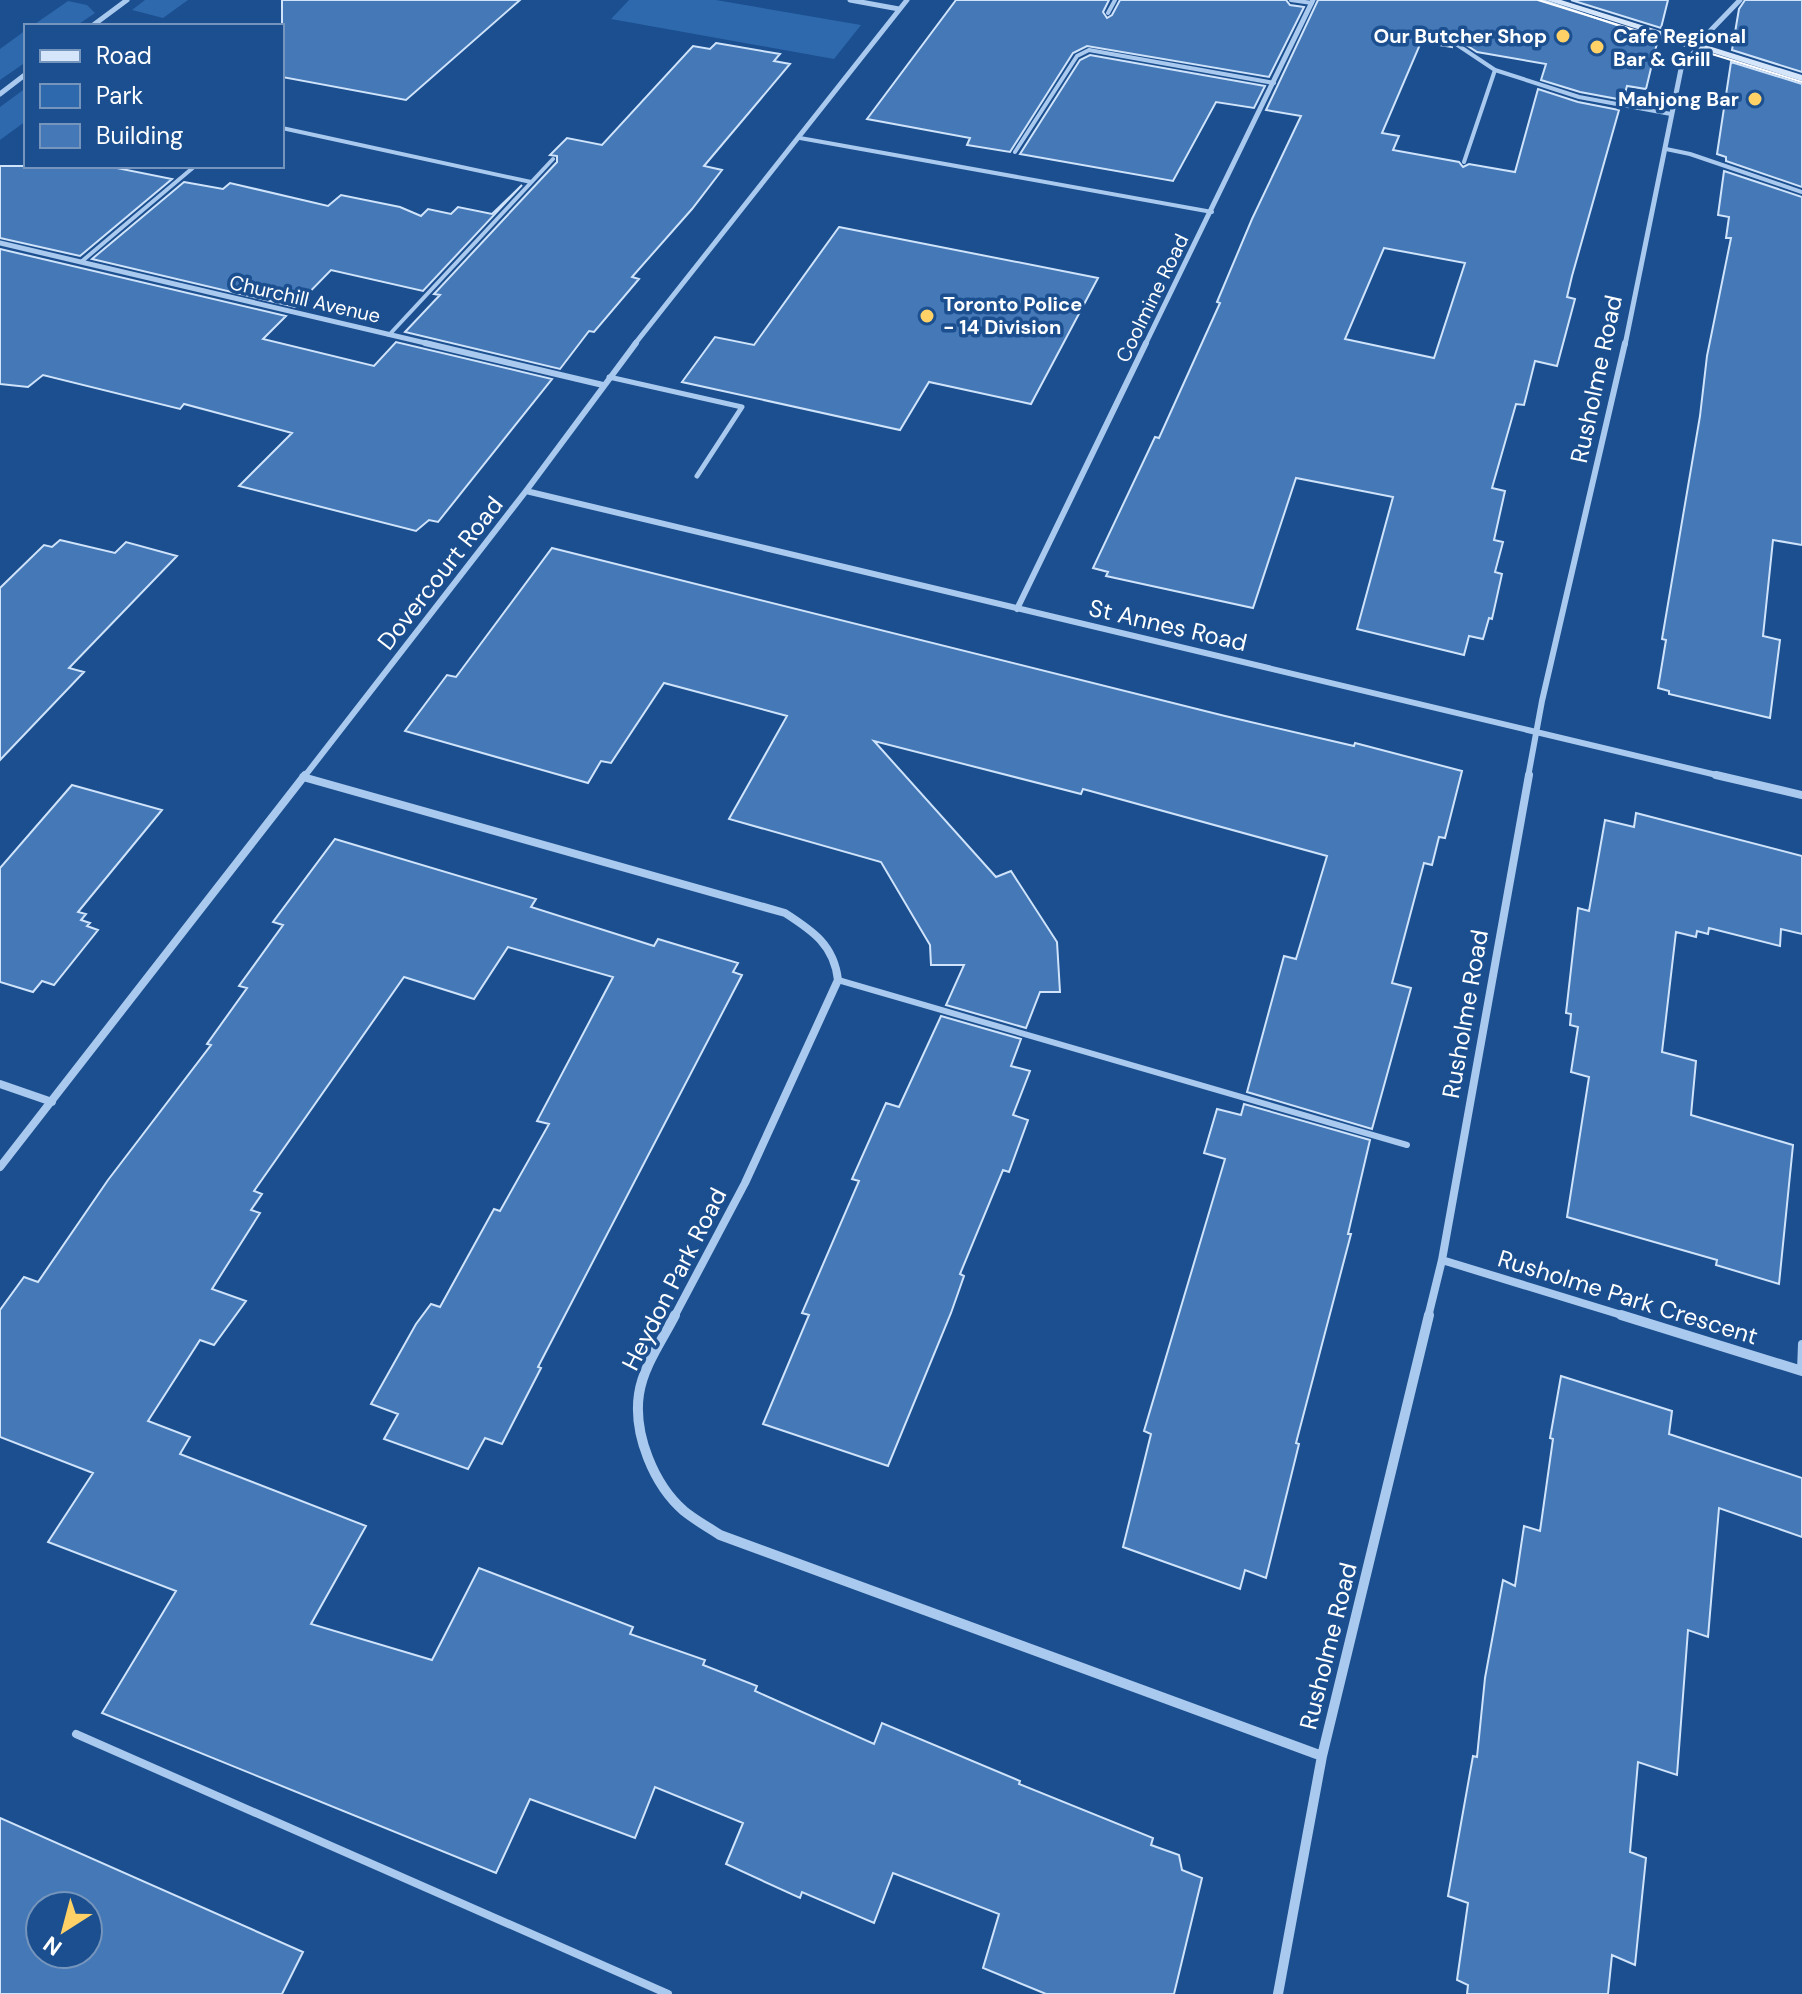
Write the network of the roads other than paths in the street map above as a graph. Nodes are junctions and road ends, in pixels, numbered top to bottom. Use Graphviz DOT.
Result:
graph roads {
  1 [pos="127,0"];
  2 [pos="850,0"];
  3 [pos="907,0"];
  4 [pos="1115,0"];
  5 [pos="1291,0"];
  6 [pos="1551,0"];
  7 [pos="1740,0"];
  8 [pos="1313,2"];
  9 [pos="899,9"];
  10 [pos="1108,13"];
  11 [pos="95,24"];
  12 [pos="1456,44"];
  13 [pos="1698,46"];
  14 [pos="1495,70"];
  15 [pos="24,76"];
  16 [pos="1802,78"];
  17 [pos="1274,83"];
  18 [pos="0,94"];
  19 [pos="1671,114"];
  20 [pos="284,128"];
  21 [pos="800,138"];
  22 [pos="1666,149"];
  23 [pos="1015,152"];
  24 [pos="553,159"];
  25 [pos="1464,162"];
  26 [pos="193,168"];
  27 [pos="531,182"];
  28 [pos="1802,192"];
  29 [pos="1212,212"];
  30 [pos="0,243"];
  31 [pos="81,262"];
  32 [pos="389,335"];
  33 [pos="609,377"];
  34 [pos="603,385"];
  35 [pos="697,476"];
  36 [pos="526,491"];
  37 [pos="1017,609"];
  38 [pos="1536,733"];
  39 [pos="303,777"];
  40 [pos="1802,795"];
  41 [pos="838,980"];
  42 [pos="0,1084"];
  43 [pos="52,1102"];
  44 [pos="1407,1145"];
  45 [pos="0,1167"];
  46 [pos="1442,1260"];
  47 [pos="1802,1344"];
  48 [pos="1801,1371"];
  49 [pos="76,1734"];
  50 [pos="1322,1756"];
  51 [pos="668,1994"];
  52 [pos="1278,1994"];
  1 -- 11 [label="street"];
  2 -- 9 [label="street"];
  3 -- 9 [label="street, Dovercourt Road"];
  4 -- 10 [label="lane"];
  5 -- 8 [label="lane"];
  6 -- 13 [label="main road"];
  7 -- 13 [label="street, Rusholme Road"];
  8 -- 17 [label="street, Coolmine Road"];
  9 -- 21 [label="street, Dovercourt Road"];
  12 -- 14 [label="lane"];
  13 -- 16 [label="main road"];
  13 -- 19 [label="street, Rusholme Road"];
  14 -- 19 [label="lane"];
  14 -- 25 [label="lane"];
  15 -- 18 [label="street"];
  17 -- 23 [label="lane"];
  17 -- 29 [label="street, Coolmine Road"];
  19 -- 22 [label="street, Rusholme Road"];
  20 -- 27 [label="lane"];
  21 -- 29 [label="lane"];
  21 -- 33 [label="street, Dovercourt Road"];
  22 -- 28 [label="lane"];
  22 -- 38 [label="street, Rusholme Road"];
  24 -- 27 [label="lane"];
  26 -- 31 [label="lane"];
  27 -- 32 [label="lane"];
  29 -- 37 [label="street, Coolmine Road"];
  30 -- 31 [label="street, Churchill Avenue"];
  31 -- 32 [label="street, Churchill Avenue"];
  32 -- 34 [label="street, Churchill Avenue"];
  33 -- 34 [label="street, Dovercourt Road"];
  33 -- 35 [label="lane"];
  34 -- 36 [label="street, Dovercourt Road"];
  36 -- 37 [label="street, St Annes Road"];
  36 -- 39 [label="street, Dovercourt Road"];
  37 -- 38 [label="street, St Annes Road"];
  38 -- 40 [label="street, St Annes Road"];
  38 -- 46 [label="street, Rusholme Road"];
  39 -- 41 [label="street"];
  39 -- 43 [label="street, Dovercourt Road"];
  41 -- 44 [label="lane"];
  41 -- 50 [label="street, Heydon Park Road"];
  42 -- 43 [label="street"];
  43 -- 45 [label="street, Dovercourt Road"];
  46 -- 48 [label="street, Rusholme Park Crescent"];
  46 -- 50 [label="street, Rusholme Road"];
  47 -- 48 [label="lane"];
  49 -- 51 [label="lane"];
  50 -- 52 [label="street, Rusholme Road"];
}
